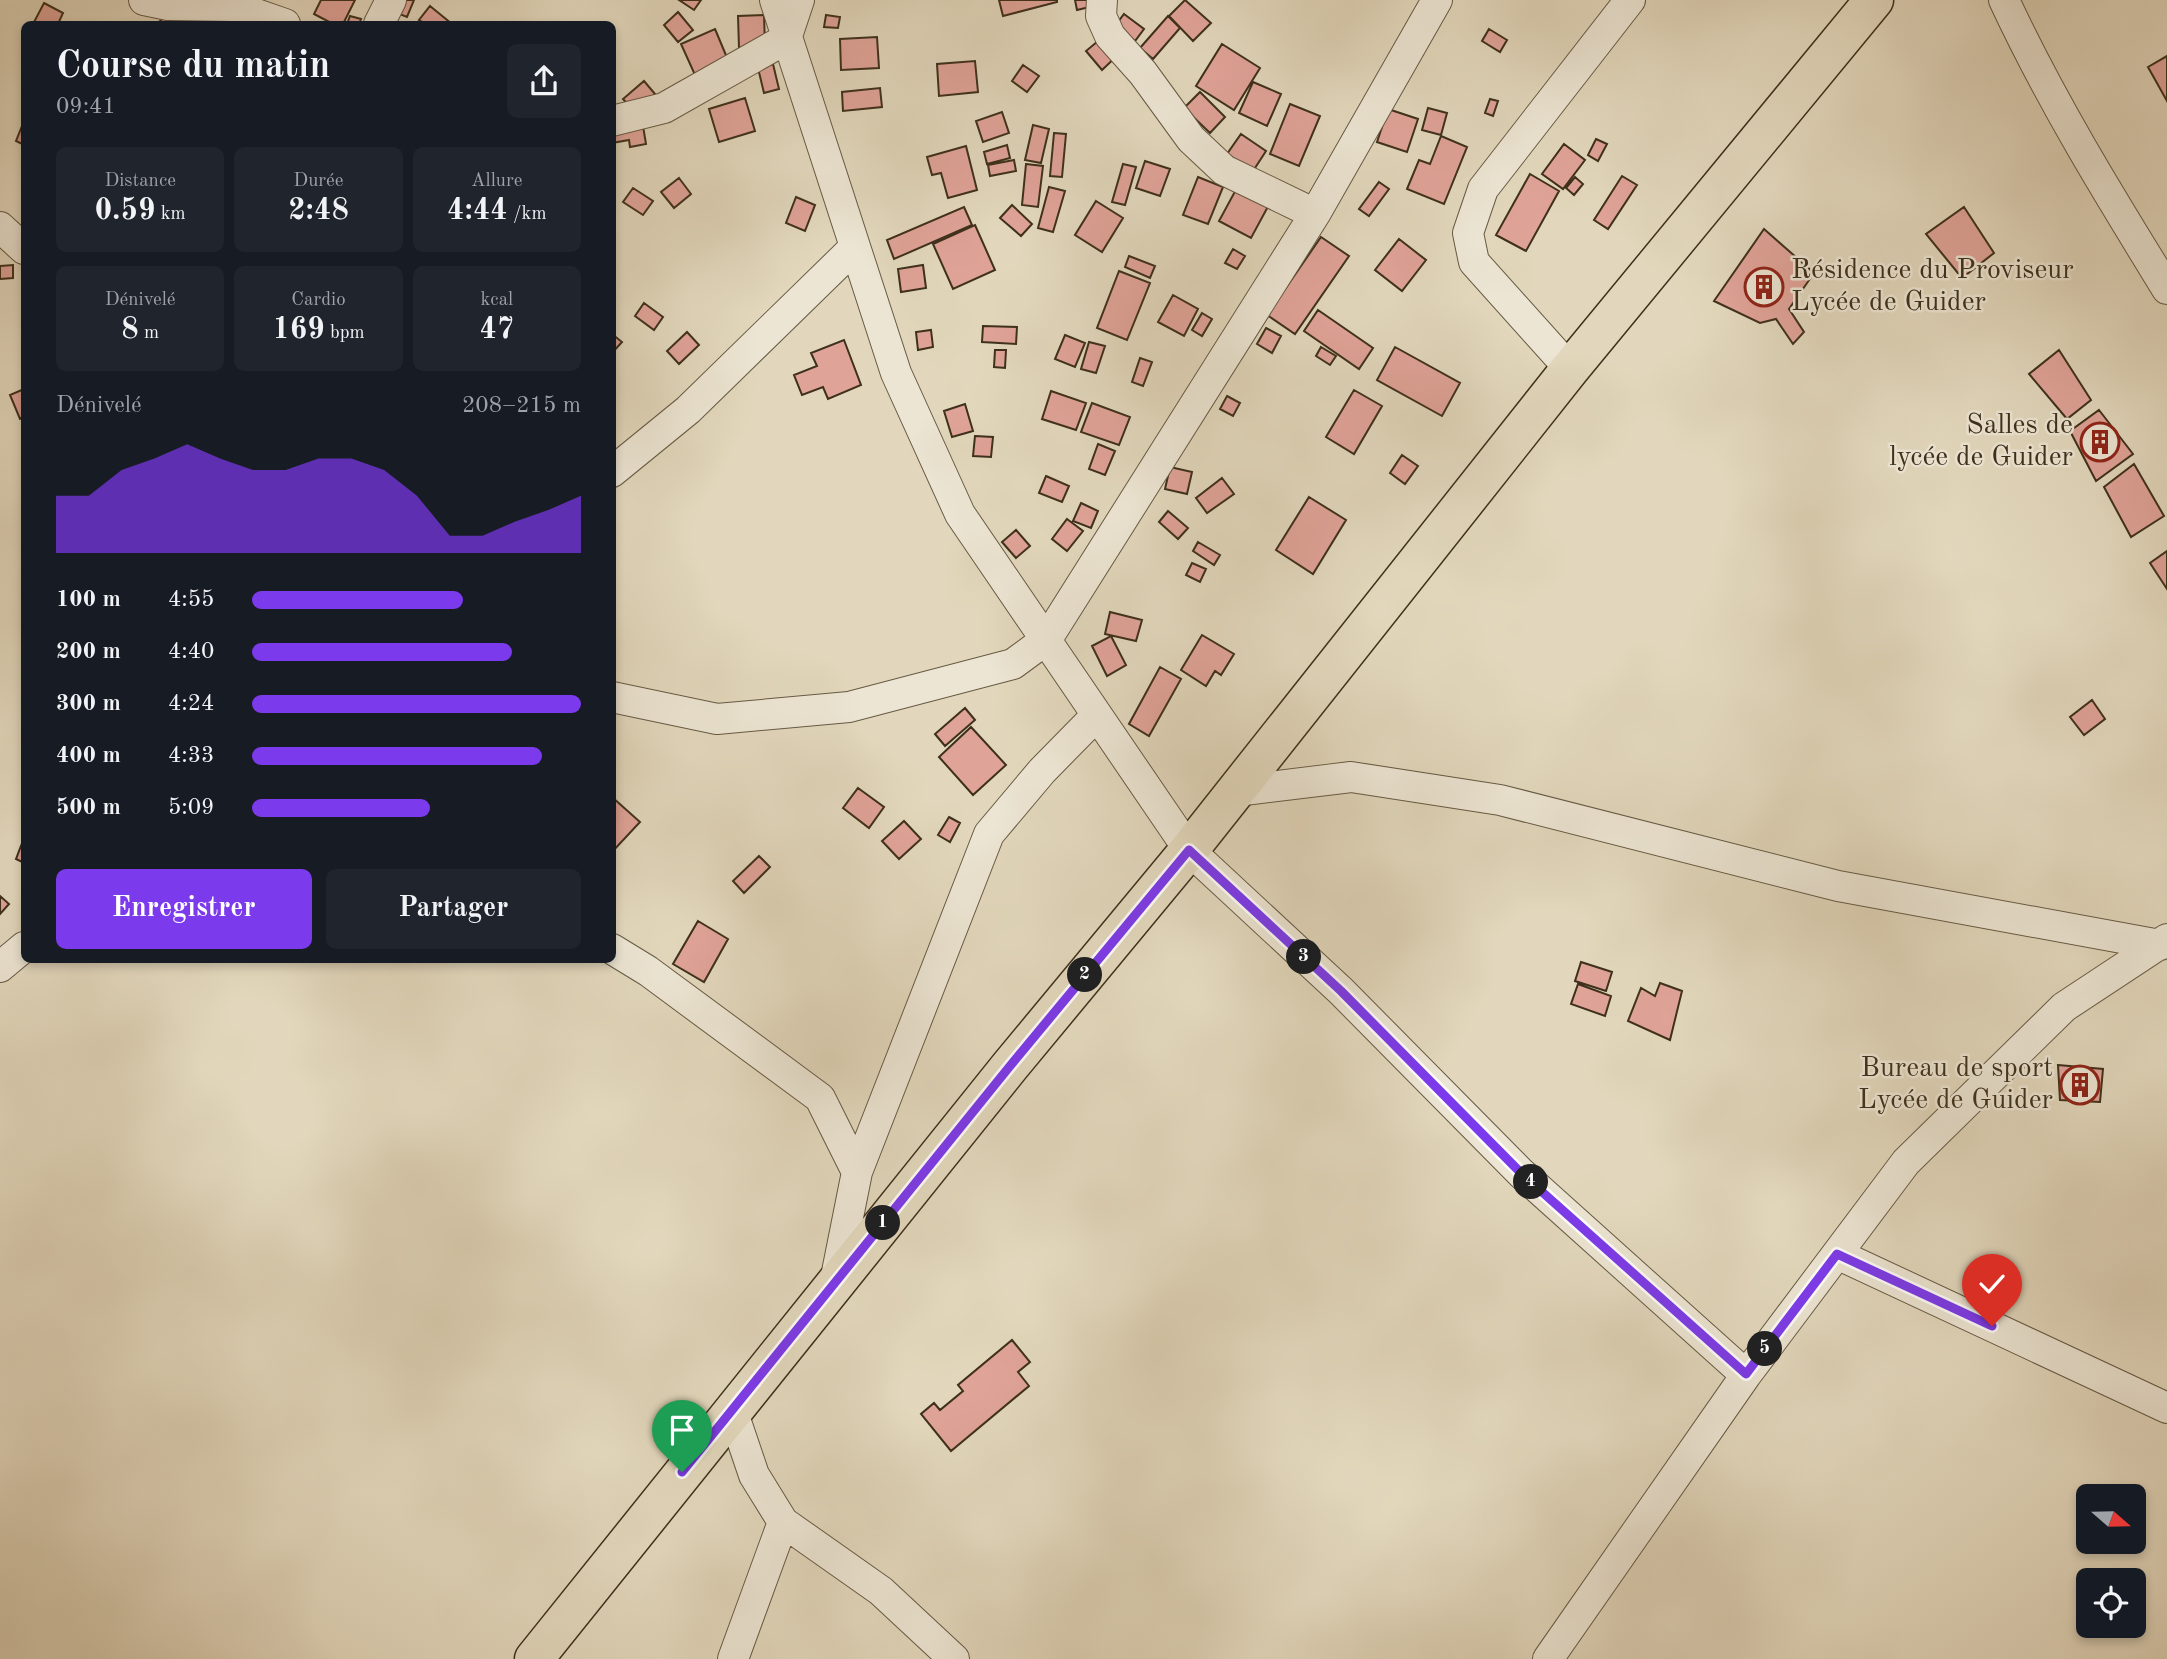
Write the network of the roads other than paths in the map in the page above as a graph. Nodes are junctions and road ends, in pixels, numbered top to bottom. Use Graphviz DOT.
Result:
graph roads {
  1 [pos="144,0"];
  2 [pos="391,0"];
  3 [pos="775,0"];
  4 [pos="799,0"];
  5 [pos="1101,0"];
  6 [pos="1437,0"];
  7 [pos="1630,0"];
  8 [pos="1874,0"];
  9 [pos="2004,0"];
  10 [pos="276,21"];
  11 [pos="380,21"];
  12 [pos="786,39"];
  13 [pos="616,120"];
  14 [pos="1315,214"];
  15 [pos="0,227"];
  16 [pos="21,246"];
  17 [pos="855,248"];
  18 [pos="2167,289"];
  19 [pos="1570,369"];
  20 [pos="616,469"];
  21 [pos="1047,639"];
  22 [pos="616,698"];
  23 [pos="1096,716"];
  24 [pos="1236,791"];
  25 [pos="1189,850"];
  26 [pos="2163,942"];
  27 [pos="21,950"];
  28 [pos="616,951"];
  29 [pos="0,967"];
  30 [pos="857,1172"];
  31 [pos="1837,1254"];
  32 [pos="835,1282"];
  33 [pos="1746,1374"];
  34 [pos="2160,1397"];
  35 [pos="732,1410"];
  36 [pos="783,1522"];
  37 [pos="534,1659"];
  38 [pos="733,1659"];
  39 [pos="954,1659"];
  40 [pos="1548,1659"];
  1 -- 10 [label="street"];
  2 -- 11 [label="street"];
  3 -- 12 [label="street"];
  4 -- 12 [label="street"];
  5 -- 14 [label="street"];
  6 -- 14 [label="street"];
  7 -- 19 [label="street"];
  8 -- 19 [label="main road"];
  9 -- 18 [label="street"];
  12 -- 13 [label="street"];
  12 -- 17 [label="street"];
  14 -- 21 [label="street"];
  15 -- 16 [label="street"];
  17 -- 20 [label="street"];
  17 -- 21 [label="street"];
  19 -- 24 [label="main road"];
  21 -- 22 [label="street"];
  21 -- 23 [label="street"];
  23 -- 25 [label="street"];
  23 -- 30 [label="street"];
  24 -- 25 [label="main road"];
  24 -- 26 [label="street"];
  25 -- 32 [label="main road"];
  25 -- 33 [label="street"];
  26 -- 31 [label="street"];
  27 -- 29 [label="street"];
  28 -- 30 [label="street"];
  30 -- 32 [label="street"];
  31 -- 33 [label="street"];
  31 -- 34 [label="street"];
  32 -- 35 [label="main road"];
  33 -- 40 [label="street"];
  35 -- 36 [label="street"];
  35 -- 37 [label="main road"];
  36 -- 38 [label="street"];
  36 -- 39 [label="street"];
}
